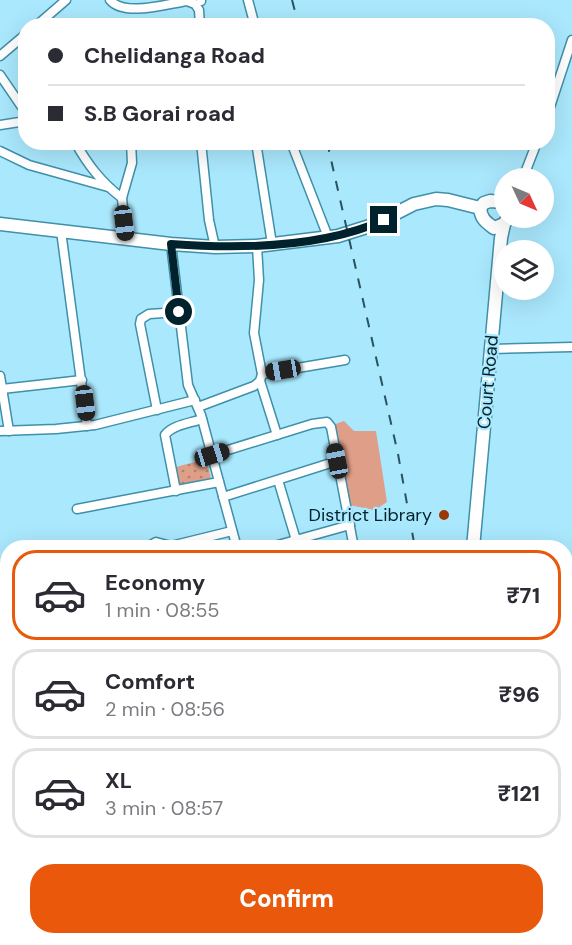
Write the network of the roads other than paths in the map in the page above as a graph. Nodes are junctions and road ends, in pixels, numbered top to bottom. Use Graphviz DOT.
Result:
graph roads {
  1 [pos="66,0"];
  2 [pos="110,0"];
  3 [pos="248,0"];
  4 [pos="201,1"];
  5 [pos="148,3"];
  6 [pos="45,18"];
  7 [pos="200,18"];
  8 [pos="253,18"];
  9 [pos="572,40"];
  10 [pos="18,41"];
  11 [pos="0,56"];
  12 [pos="0,75"];
  13 [pos="555,92"];
  14 [pos="18,101"];
  15 [pos="18,122"];
  16 [pos="0,125"];
  17 [pos="80,150"];
  18 [pos="131,150"];
  19 [pos="202,150"];
  20 [pos="257,150"];
  21 [pos="294,150"];
  22 [pos="534,150"];
  23 [pos="0,151"];
  24 [pos="527,168"];
  25 [pos="108,187"];
  26 [pos="122,198"];
  27 [pos="494,201"];
  28 [pos="480,208"];
  29 [pos="0,224"];
  30 [pos="494,228"];
  31 [pos="505,228"];
  32 [pos="60,231"];
  33 [pos="328,237"];
  34 [pos="126,239"];
  35 [pos="171,244"];
  36 [pos="272,244"];
  37 [pos="257,246"];
  38 [pos="214,248"];
  39 [pos="179,312"];
  40 [pos="572,347"];
  41 [pos="490,349"];
  42 [pos="345,360"];
  43 [pos="0,376"];
  44 [pos="261,377"];
  45 [pos="82,380"];
  46 [pos="2,390"];
  47 [pos="197,404"];
  48 [pos="157,410"];
  49 [pos="202,419"];
  50 [pos="87,426"];
  51 [pos="4,431"];
  52 [pos="277,435"];
  53 [pos="212,455"];
  54 [pos="337,461"];
  55 [pos="278,480"];
  56 [pos="219,482"];
  57 [pos="176,490"];
  58 [pos="224,497"];
  59 [pos="78,509"];
  60 [pos="350,525"];
  61 [pos="232,531"];
  62 [pos="198,540"];
  63 [pos="235,540"];
  64 [pos="296,540"];
  65 [pos="353,540"];
  66 [pos="474,540"];
  1 -- 6 [label="street"];
  2 -- 5 [label="street"];
  3 -- 8 [label="street"];
  4 -- 5 [label="street"];
  4 -- 7 [label="street"];
  9 -- 13 [label="street"];
  10 -- 11 [label="street"];
  12 -- 14 [label="street"];
  15 -- 16 [label="street"];
  17 -- 25 [label="street"];
  18 -- 26 [label="street"];
  19 -- 38 [label="street"];
  20 -- 36 [label="street"];
  21 -- 33 [label="street"];
  22 -- 24 [label="street"];
  23 -- 25 [label="street"];
  25 -- 26 [label="street"];
  26 -- 34 [label="street"];
  27 -- 28 [label="street"];
  28 -- 30 [label="street"];
  28 -- 33 [label="street"];
  29 -- 32 [label="street"];
  31 -- 41 [label="street, Court Road"];
  32 -- 34 [label="street"];
  32 -- 45 [label="street"];
  33 -- 36 [label="street"];
  34 -- 35 [label="street"];
  35 -- 38 [label="street"];
  35 -- 39 [label="street"];
  36 -- 37 [label="street"];
  37 -- 38 [label="street"];
  37 -- 44 [label="street"];
  39 -- 47 [label="street"];
  39 -- 48 [label="street"];
  40 -- 41 [label="street"];
  41 -- 66 [label="street, Court Road"];
  42 -- 44 [label="street"];
  43 -- 46 [label="street"];
  44 -- 47 [label="street"];
  44 -- 52 [label="street"];
  45 -- 46 [label="street"];
  45 -- 50 [label="street"];
  46 -- 51 [label="street"];
  47 -- 48 [label="street"];
  47 -- 49 [label="street"];
  48 -- 50 [label="street"];
  49 -- 53 [label="street"];
  49 -- 57 [label="street"];
  50 -- 51 [label="street"];
  52 -- 53 [label="street"];
  52 -- 54 [label="street"];
  53 -- 56 [label="street"];
  54 -- 55 [label="street"];
  54 -- 60 [label="street"];
  55 -- 58 [label="street"];
  55 -- 64 [label="street"];
  56 -- 57 [label="street"];
  56 -- 58 [label="street"];
  57 -- 59 [label="street"];
  58 -- 61 [label="street"];
  60 -- 64 [label="street"];
  60 -- 65 [label="street"];
  61 -- 62 [label="street"];
  61 -- 63 [label="street"];
}
